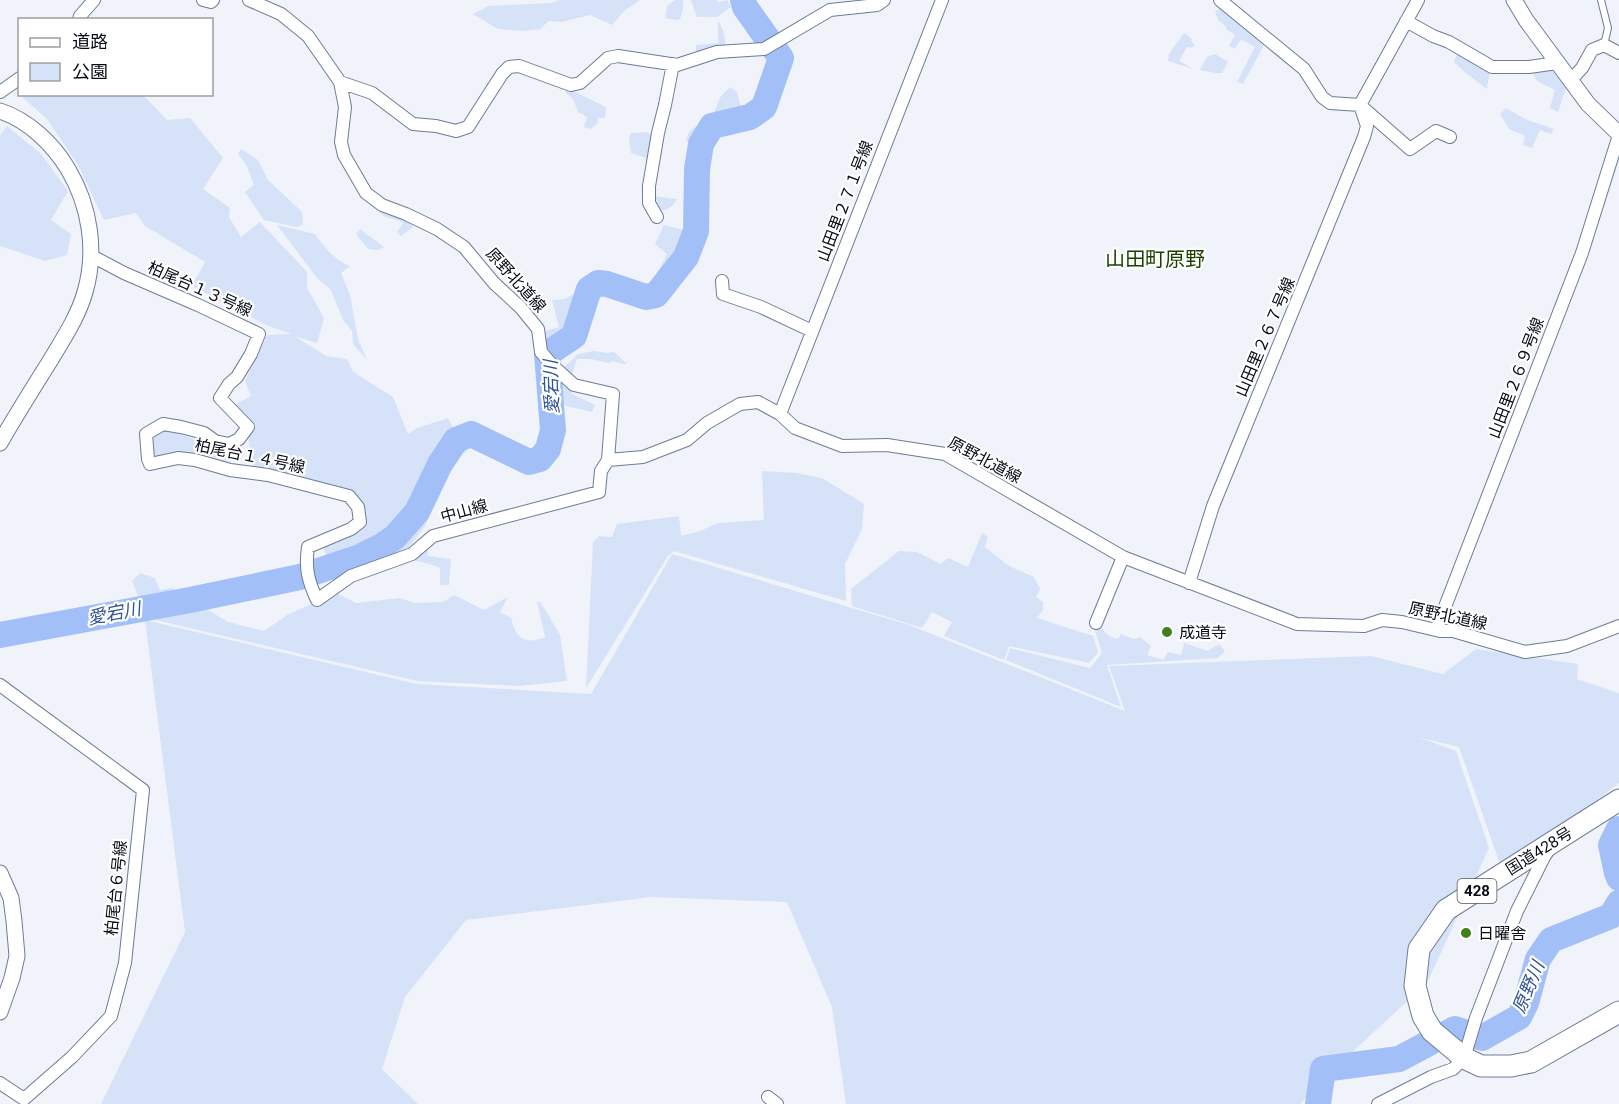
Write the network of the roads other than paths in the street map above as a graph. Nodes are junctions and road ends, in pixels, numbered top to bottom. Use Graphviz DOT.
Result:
graph roads {
  1 [pos="94,0"];
  2 [pos="203,0"];
  3 [pos="213,0"];
  4 [pos="249,0"];
  5 [pos="884,0"];
  6 [pos="942,0"];
  7 [pos="1220,0"];
  8 [pos="1418,0"];
  9 [pos="1514,0"];
  10 [pos="1601,0"];
  11 [pos="79,18"];
  12 [pos="1406,21"];
  13 [pos="1604,45"];
  14 [pos="1619,53"];
  15 [pos="1557,63"];
  16 [pos="673,64"];
  17 [pos="18,79"];
  18 [pos="1570,81"];
  19 [pos="340,82"];
  20 [pos="0,92"];
  21 [pos="1360,105"];
  22 [pos="2,112"];
  23 [pos="1619,134"];
  24 [pos="1450,137"];
  25 [pos="657,217"];
  26 [pos="92,256"];
  27 [pos="722,281"];
  28 [pos="812,331"];
  29 [pos="220,398"];
  30 [pos="780,414"];
  31 [pos="5,423"];
  32 [pos="0,443"];
  33 [pos="608,460"];
  34 [pos="1123,557"];
  35 [pos="1189,583"];
  36 [pos="318,600"];
  37 [pos="1096,623"];
  38 [pos="1619,627"];
  39 [pos="1436,630"];
  40 [pos="0,685"];
  41 [pos="1619,800"];
  42 [pos="1556,840"];
  43 [pos="0,873"];
  44 [pos="0,1012"];
  45 [pos="1619,1012"];
  46 [pos="1464,1057"];
  47 [pos="0,1083"];
  48 [pos="1378,1104"];
  1 -- 11 [label="street"];
  2 -- 3 [label="street"];
  4 -- 19 [label="street, 原野北道線"];
  5 -- 16 [label="street"];
  6 -- 28 [label="street, 山田里２７１号線"];
  7 -- 21 [label="street"];
  8 -- 12 [label="street"];
  9 -- 15 [label="street"];
  10 -- 13 [label="lane"];
  12 -- 15 [label="street"];
  12 -- 21 [label="street"];
  13 -- 14 [label="street"];
  13 -- 18 [label="street"];
  15 -- 18 [label="street"];
  16 -- 19 [label="street"];
  16 -- 25 [label="street"];
  17 -- 20 [label="street"];
  18 -- 23 [label="street"];
  19 -- 33 [label="street, 原野北道線"];
  21 -- 24 [label="street"];
  21 -- 35 [label="street, 山田里２６７号線"];
  22 -- 26 [label="street"];
  23 -- 39 [label="street, 山田里２６９号線"];
  26 -- 29 [label="street, 柏尾台１３号線"];
  26 -- 31 [label="street"];
  27 -- 28 [label="street"];
  28 -- 30 [label="street, 山田里２７１号線"];
  29 -- 36 [label="street, 柏尾台１４号線"];
  30 -- 33 [label="street, 原野北道線"];
  30 -- 34 [label="street, 原野北道線"];
  31 -- 32 [label="street"];
  33 -- 36 [label="street, 中山線"];
  34 -- 35 [label="street, 原野北道線"];
  34 -- 37 [label="street"];
  35 -- 39 [label="street, 原野北道線"];
  38 -- 39 [label="street, 原野北道線"];
  40 -- 47 [label="street, 柏尾台６号線"];
  41 -- 42 [label="highway, 国道428号 / 428"];
  42 -- 46 [label="street"];
  42 -- 46 [label="highway, 国道428号 / 428"];
  43 -- 44 [label="street"];
  45 -- 46 [label="highway, 国道428号 / 428"];
  46 -- 48 [label="street"];
}
